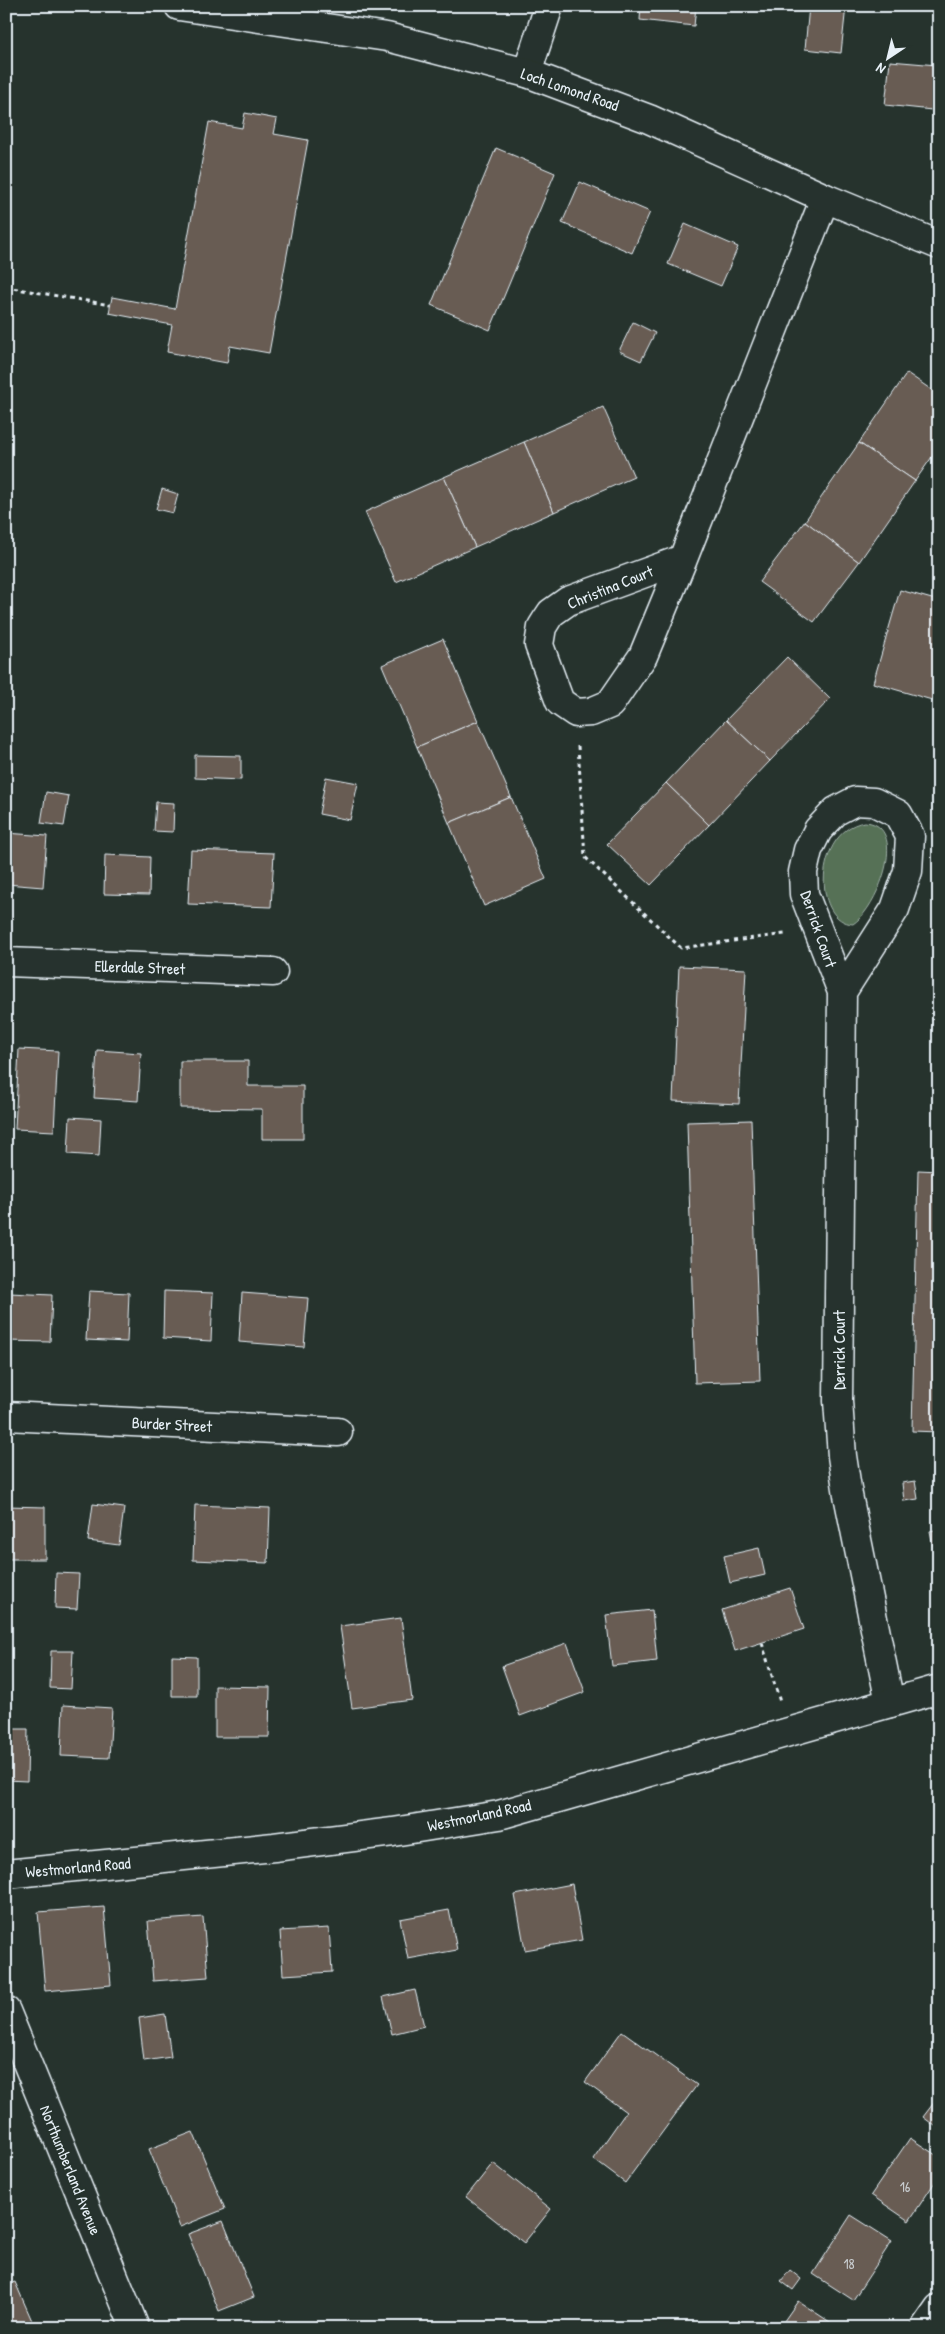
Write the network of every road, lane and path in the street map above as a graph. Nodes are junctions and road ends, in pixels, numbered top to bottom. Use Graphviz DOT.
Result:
graph roads {
  1 [pos="179,6"];
  2 [pos="549,6"];
  3 [pos="527,73"];
  4 [pos="825,198"];
  5 [pos="939,245"];
  6 [pos="6,286"];
  7 [pos="110,305"];
  8 [pos="683,559"];
  9 [pos="576,713"];
  10 [pos="818,930"];
  11 [pos="6,962"];
  12 [pos="273,972"];
  13 [pos="842,992"];
  14 [pos="6,1416"];
  15 [pos="338,1432"];
  16 [pos="762,1643"];
  17 [pos="939,1689"];
  18 [pos="890,1703"];
  19 [pos="788,1732"];
  20 [pos="6,1874"];
  21 [pos="6,2011"];
  22 [pos="939,2308"];
  23 [pos="135,2328"];
  24 [pos="925,2328"];
  1 -- 3 [label="street, Loch Lomond Road"];
  2 -- 3 [label="street"];
  3 -- 4 [label="street, Loch Lomond Road"];
  4 -- 5 [label="street, Loch Lomond Road"];
  4 -- 8 [label="street, Christina Court"];
  6 -- 7 [label="path"];
  8 -- 9 [label="street, Christina Court"];
  8 -- 9 [label="street, Christina Court"];
  9 -- 10 [label="path"];
  10 -- 13 [label="street, Derrick Court"];
  10 -- 13 [label="street, Derrick Court"];
  11 -- 12 [label="street, Ellerdale Street"];
  13 -- 18 [label="street, Derrick Court"];
  14 -- 15 [label="street, Burder Street"];
  16 -- 19 [label="path"];
  17 -- 18 [label="street, Westmorland Road"];
  18 -- 19 [label="street, Westmorland Road"];
  19 -- 20 [label="street, Westmorland Road"];
  21 -- 23 [label="street, Northumberland Avenue"];
  22 -- 24 [label="street"];
}
